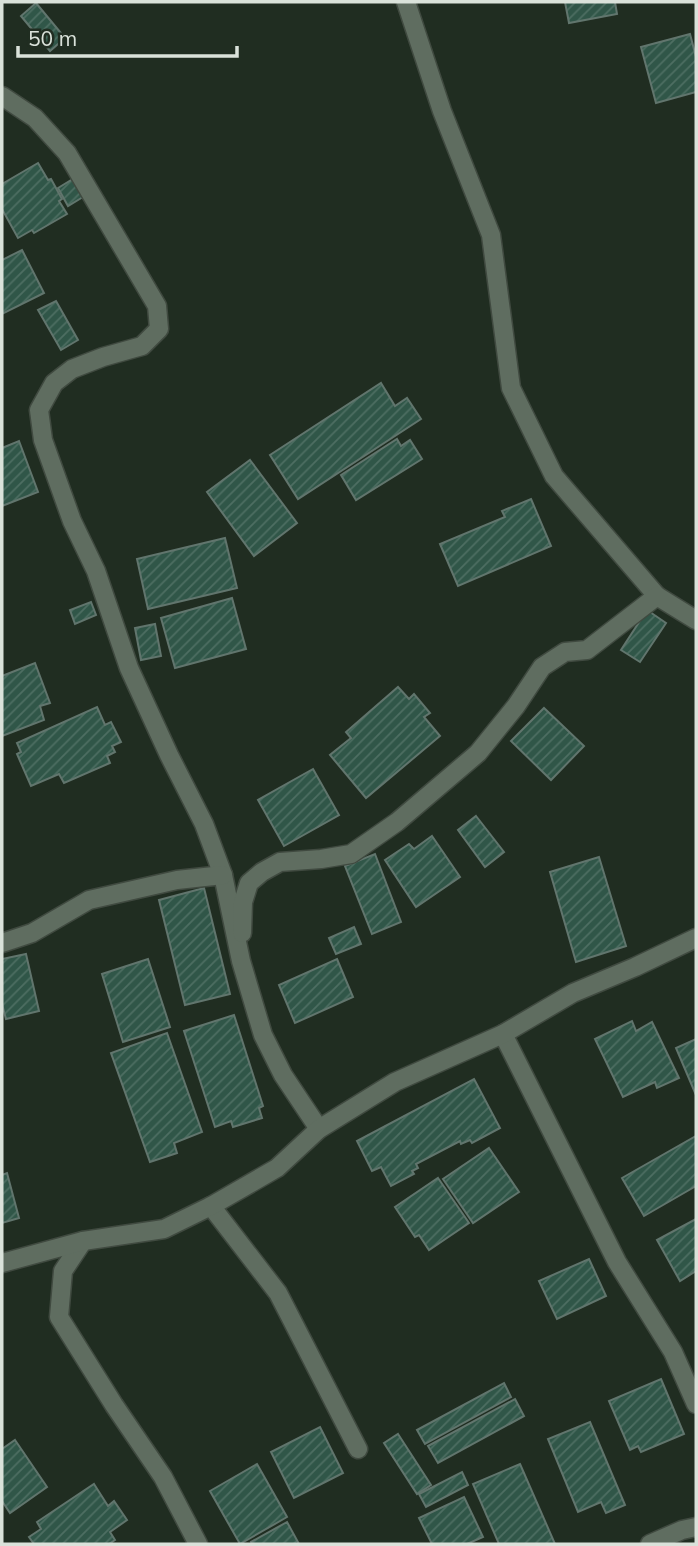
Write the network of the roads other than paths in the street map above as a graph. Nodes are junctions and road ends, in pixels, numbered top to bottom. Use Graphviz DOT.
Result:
graph roads {
  1 [pos="406,2"];
  2 [pos="2,96"];
  3 [pos="657,596"];
  4 [pos="696,620"];
  5 [pos="223,875"];
  6 [pos="696,938"];
  7 [pos="2,943"];
  8 [pos="241,961"];
  9 [pos="503,1034"];
  10 [pos="319,1129"];
  11 [pos="211,1206"];
  12 [pos="83,1241"];
  13 [pos="2,1263"];
  14 [pos="696,1404"];
  15 [pos="358,1449"];
  16 [pos="696,1527"];
  17 [pos="198,1544"];
  18 [pos="650,1544"];
  1 -- 3 [label="street"];
  2 -- 5 [label="street"];
  3 -- 4 [label="street"];
  3 -- 8 [label="street"];
  5 -- 7 [label="street"];
  5 -- 8 [label="street"];
  6 -- 9 [label="street"];
  8 -- 10 [label="street"];
  9 -- 10 [label="street"];
  9 -- 14 [label="street"];
  10 -- 11 [label="street"];
  11 -- 12 [label="street"];
  11 -- 15 [label="street"];
  12 -- 13 [label="street"];
  12 -- 17 [label="street"];
  16 -- 18 [label="street"];
}
